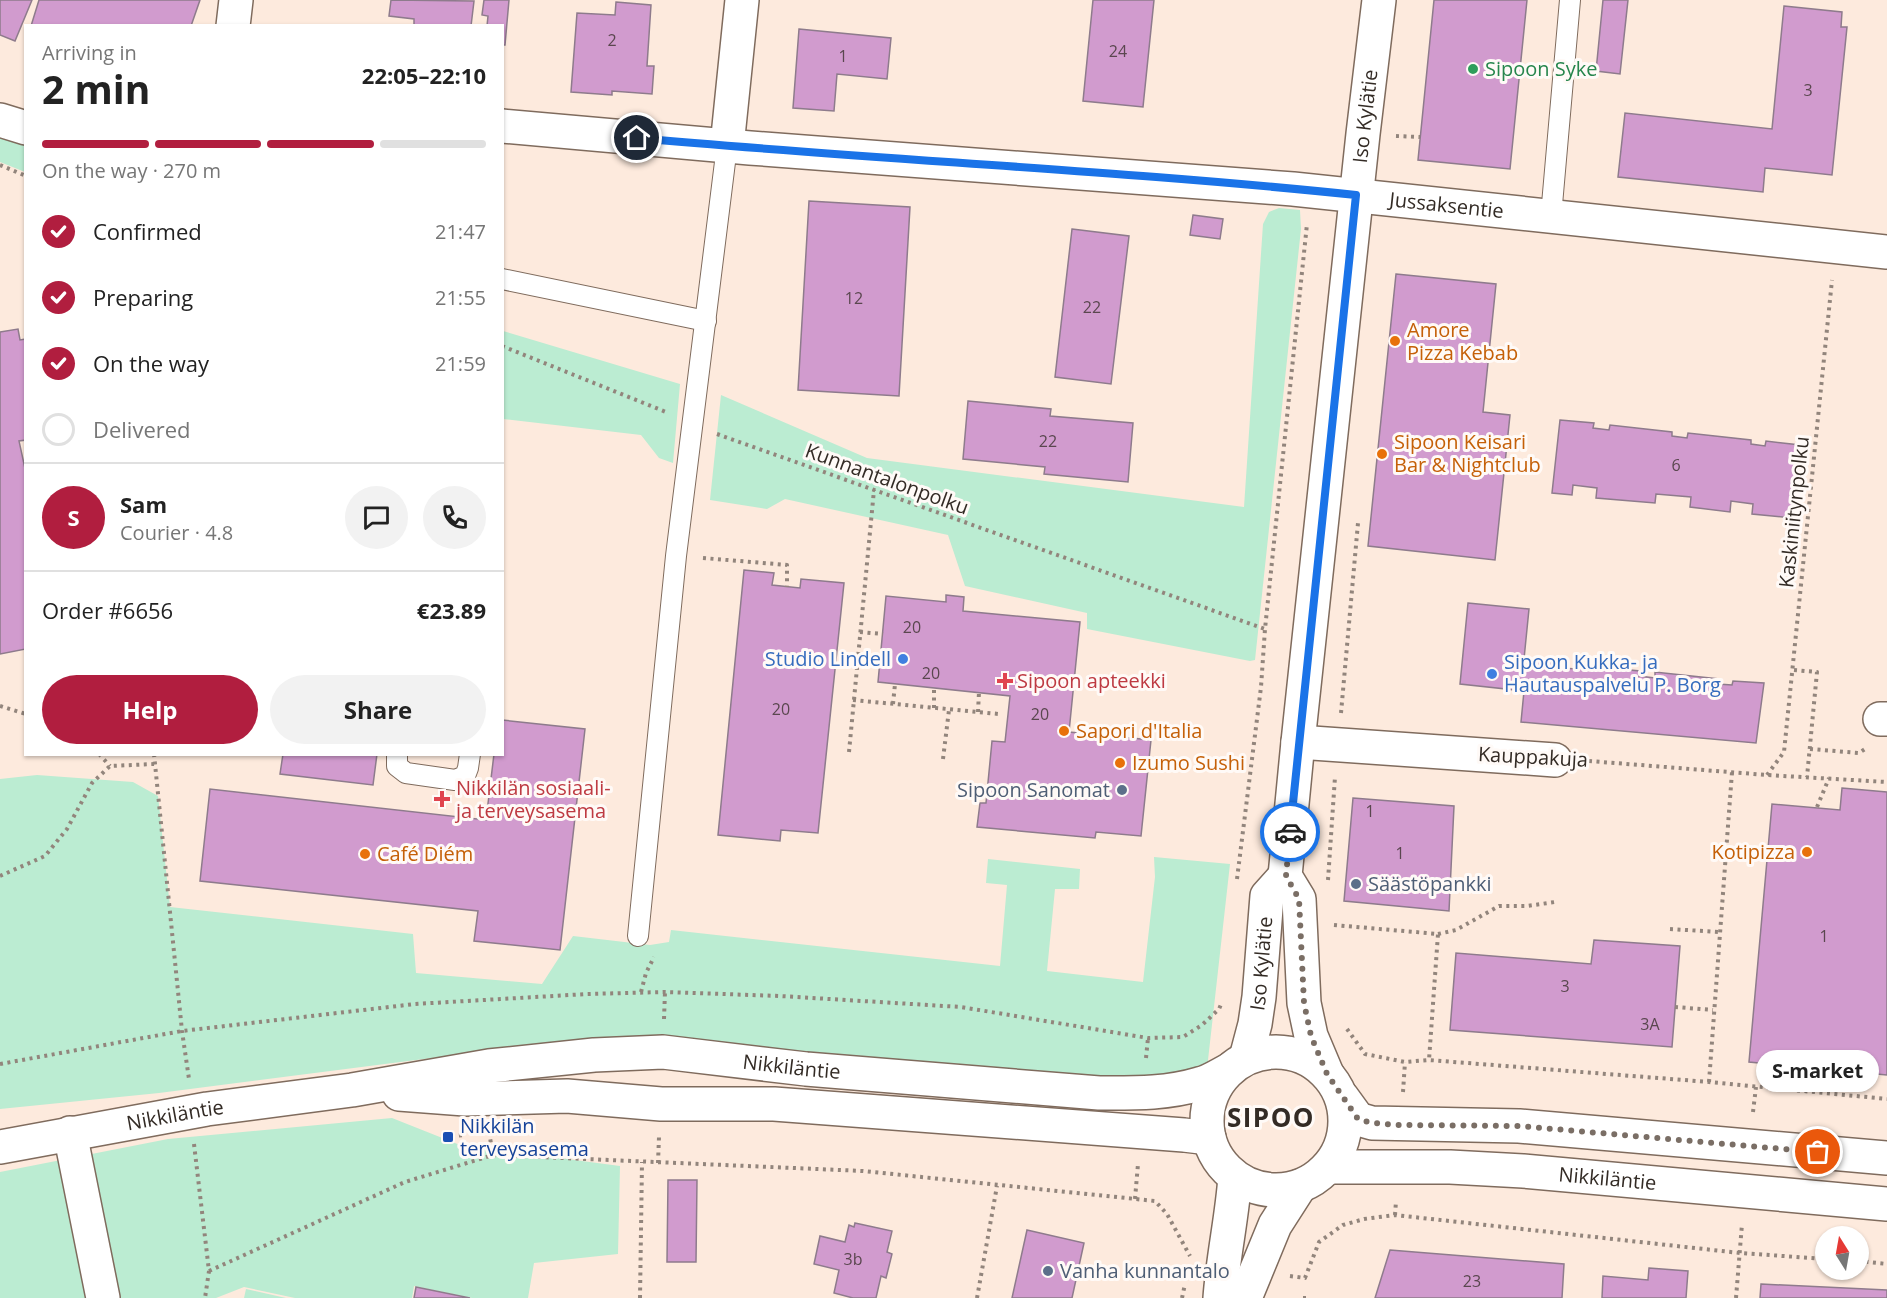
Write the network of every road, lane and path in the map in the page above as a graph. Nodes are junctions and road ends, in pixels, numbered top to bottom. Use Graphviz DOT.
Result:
graph roads {
  1 [pos="236,0"];
  2 [pos="742,0"];
  3 [pos="1379,0"];
  4 [pos="1570,0"];
  5 [pos="232,24"];
  6 [pos="0,120"];
  7 [pos="504,126"];
  8 [pos="24,127"];
  9 [pos="1395,136"];
  10 [pos="1420,137"];
  11 [pos="727,146"];
  12 [pos="0,165"];
  13 [pos="24,175"];
  14 [pos="1356,195"];
  15 [pos="1551,216"];
  16 [pos="1307,223"];
  17 [pos="1835,246"];
  18 [pos="1887,252"];
  19 [pos="504,279"];
  20 [pos="706,321"];
  21 [pos="504,347"];
  22 [pos="692,423"];
  23 [pos="874,490"];
  24 [pos="703,558"];
  25 [pos="787,586"];
  26 [pos="1265,630"];
  27 [pos="860,632"];
  28 [pos="883,634"];
  29 [pos="1794,670"];
  30 [pos="895,684"];
  31 [pos="934,688"];
  32 [pos="979,692"];
  33 [pos="854,700"];
  34 [pos="893,704"];
  35 [pos="0,706"];
  36 [pos="934,708"];
  37 [pos="949,710"];
  38 [pos="978,712"];
  39 [pos="24,713"];
  40 [pos="999,714"];
  41 [pos="1883,719"];
  42 [pos="1298,742"];
  43 [pos="1337,746"];
  44 [pos="1810,749"];
  45 [pos="849,752"];
  46 [pos="101,756"];
  47 [pos="154,756"];
  48 [pos="397,756"];
  49 [pos="470,756"];
  50 [pos="943,759"];
  51 [pos="1555,760"];
  52 [pos="154,764"];
  53 [pos="110,766"];
  54 [pos="1732,772"];
  55 [pos="1767,776"];
  56 [pos="1807,777"];
  57 [pos="1829,778"];
  58 [pos="1887,782"];
  59 [pos="1817,807"];
  60 [pos="0,876"];
  61 [pos="1286,876"];
  62 [pos="1236,889"];
  63 [pos="1328,891"];
  64 [pos="1555,902"];
  65 [pos="1328,925"];
  66 [pos="1670,929"];
  67 [pos="1719,932"];
  68 [pos="1438,934"];
  69 [pos="638,936"];
  70 [pos="1225,994"];
  71 [pos="1675,1007"];
  72 [pos="1713,1010"];
  73 [pos="1341,1022"];
  74 [pos="182,1031"];
  75 [pos="1429,1060"];
  76 [pos="0,1064"];
  77 [pos="1237,1064"];
  78 [pos="1709,1082"];
  79 [pos="1334,1085"];
  80 [pos="190,1086"];
  81 [pos="352,1090"];
  82 [pos="1887,1100"];
  83 [pos="489,1131"];
  84 [pos="70,1133"];
  85 [pos="1209,1138"];
  86 [pos="194,1142"];
  87 [pos="0,1147"];
  88 [pos="493,1155"];
  89 [pos="1887,1158"];
  90 [pos="642,1162"];
  91 [pos="1328,1167"];
  92 [pos="1235,1177"];
  93 [pos="997,1186"];
  94 [pos="1300,1186"];
  95 [pos="1887,1204"];
  96 [pos="1190,1257"];
  97 [pos="1815,1258"];
  98 [pos="1869,1263"];
  99 [pos="1887,1264"];
  100 [pos="1739,1268"];
  101 [pos="209,1271"];
  102 [pos="1305,1278"];
  103 [pos="103,1298"];
  104 [pos="206,1298"];
  105 [pos="640,1298"];
  106 [pos="977,1298"];
  107 [pos="1220,1298"];
  108 [pos="1245,1298"];
  109 [pos="1736,1298"];
  1 -- 5 [label="street"];
  2 -- 11 [label="street"];
  3 -- 14 [label="street, Iso Kylätie"];
  4 -- 15 [label="lane"];
  6 -- 8 [label="street"];
  7 -- 11 [label="street, Jussaksentie"];
  9 -- 10 [label="path"];
  11 -- 14 [label="street, Jussaksentie"];
  11 -- 20 [label="lane"];
  12 -- 13 [label="path"];
  14 -- 15 [label="street, Jussaksentie"];
  14 -- 42 [label="street, Iso Kylätie"];
  15 -- 17 [label="street, Jussaksentie"];
  16 -- 26 [label="path"];
  17 -- 18 [label="street, Jussaksentie"];
  17 -- 29 [label="path, Kaskiniitynpolku"];
  19 -- 20 [label="lane"];
  20 -- 22 [label="lane"];
  21 -- 22 [label="path, Kunnantalonpolku"];
  22 -- 23 [label="path, Kunnantalonpolku"];
  22 -- 69 [label="lane"];
  23 -- 26 [label="path, Kunnantalonpolku"];
  23 -- 27 [label="path"];
  24 -- 25 [label="path"];
  26 -- 62 [label="path"];
  27 -- 28 [label="path"];
  27 -- 33 [label="path"];
  29 -- 44 [label="path"];
  29 -- 55 [label="path, Kaskiniitynpolku"];
  30 -- 34 [label="path"];
  31 -- 36 [label="path"];
  32 -- 38 [label="path"];
  33 -- 34 [label="path"];
  33 -- 45 [label="path"];
  34 -- 36 [label="path"];
  35 -- 39 [label="path"];
  36 -- 37 [label="path"];
  37 -- 38 [label="path"];
  37 -- 50 [label="path"];
  38 -- 40 [label="path"];
  41 -- 44 [label="path"];
  42 -- 43 [label="street, Kauppakuja"];
  42 -- 61 [label="street, Iso Kylätie"];
  43 -- 51 [label="street, Kauppakuja"];
  43 -- 63 [label="path"];
  44 -- 56 [label="path"];
  46 -- 53 [label="path"];
  47 -- 52 [label="path"];
  48 -- 49 [label="lane"];
  51 -- 54 [label="path, Kauppakuja"];
  52 -- 53 [label="path"];
  52 -- 74 [label="path"];
  53 -- 60 [label="path"];
  54 -- 55 [label="path, Kauppakuja"];
  54 -- 67 [label="path"];
  55 -- 56 [label="path, Kauppakuja"];
  56 -- 57 [label="path, Kauppakuja"];
  57 -- 58 [label="path, Kauppakuja"];
  57 -- 59 [label="path"];
  61 -- 77 [label="street, Iso Kylätie"];
  61 -- 79 [label="street, Iso Kylätie"];
  64 -- 68 [label="path"];
  65 -- 68 [label="path"];
  66 -- 67 [label="path"];
  67 -- 72 [label="path"];
  68 -- 75 [label="path"];
  70 -- 74 [label="path"];
  71 -- 72 [label="path"];
  72 -- 78 [label="path"];
  73 -- 75 [label="path"];
  74 -- 76 [label="path"];
  74 -- 80 [label="path"];
  75 -- 78 [label="path"];
  77 -- 79 [label="street"];
  77 -- 81 [label="street, Nikkiläntie"];
  77 -- 85 [label="street"];
  78 -- 82 [label="path"];
  79 -- 89 [label="street"];
  79 -- 91 [label="street"];
  81 -- 84 [label="street, Nikkiläntie"];
  81 -- 85 [label="street, Nikkiläntie"];
  83 -- 88 [label="path"];
  84 -- 87 [label="street, Nikkiläntie"];
  84 -- 103 [label="street"];
  85 -- 92 [label="street"];
  86 -- 101 [label="path"];
  88 -- 90 [label="path"];
  88 -- 101 [label="path"];
  90 -- 93 [label="path"];
  90 -- 105 [label="path"];
  91 -- 94 [label="street"];
  91 -- 95 [label="street, Nikkiläntie"];
  92 -- 94 [label="street"];
  92 -- 107 [label="street"];
  93 -- 96 [label="path"];
  93 -- 106 [label="path"];
  94 -- 108 [label="street"];
  97 -- 102 [label="path"];
  98 -- 99 [label="path"];
  100 -- 109 [label="path"];
  101 -- 104 [label="path"];
}
